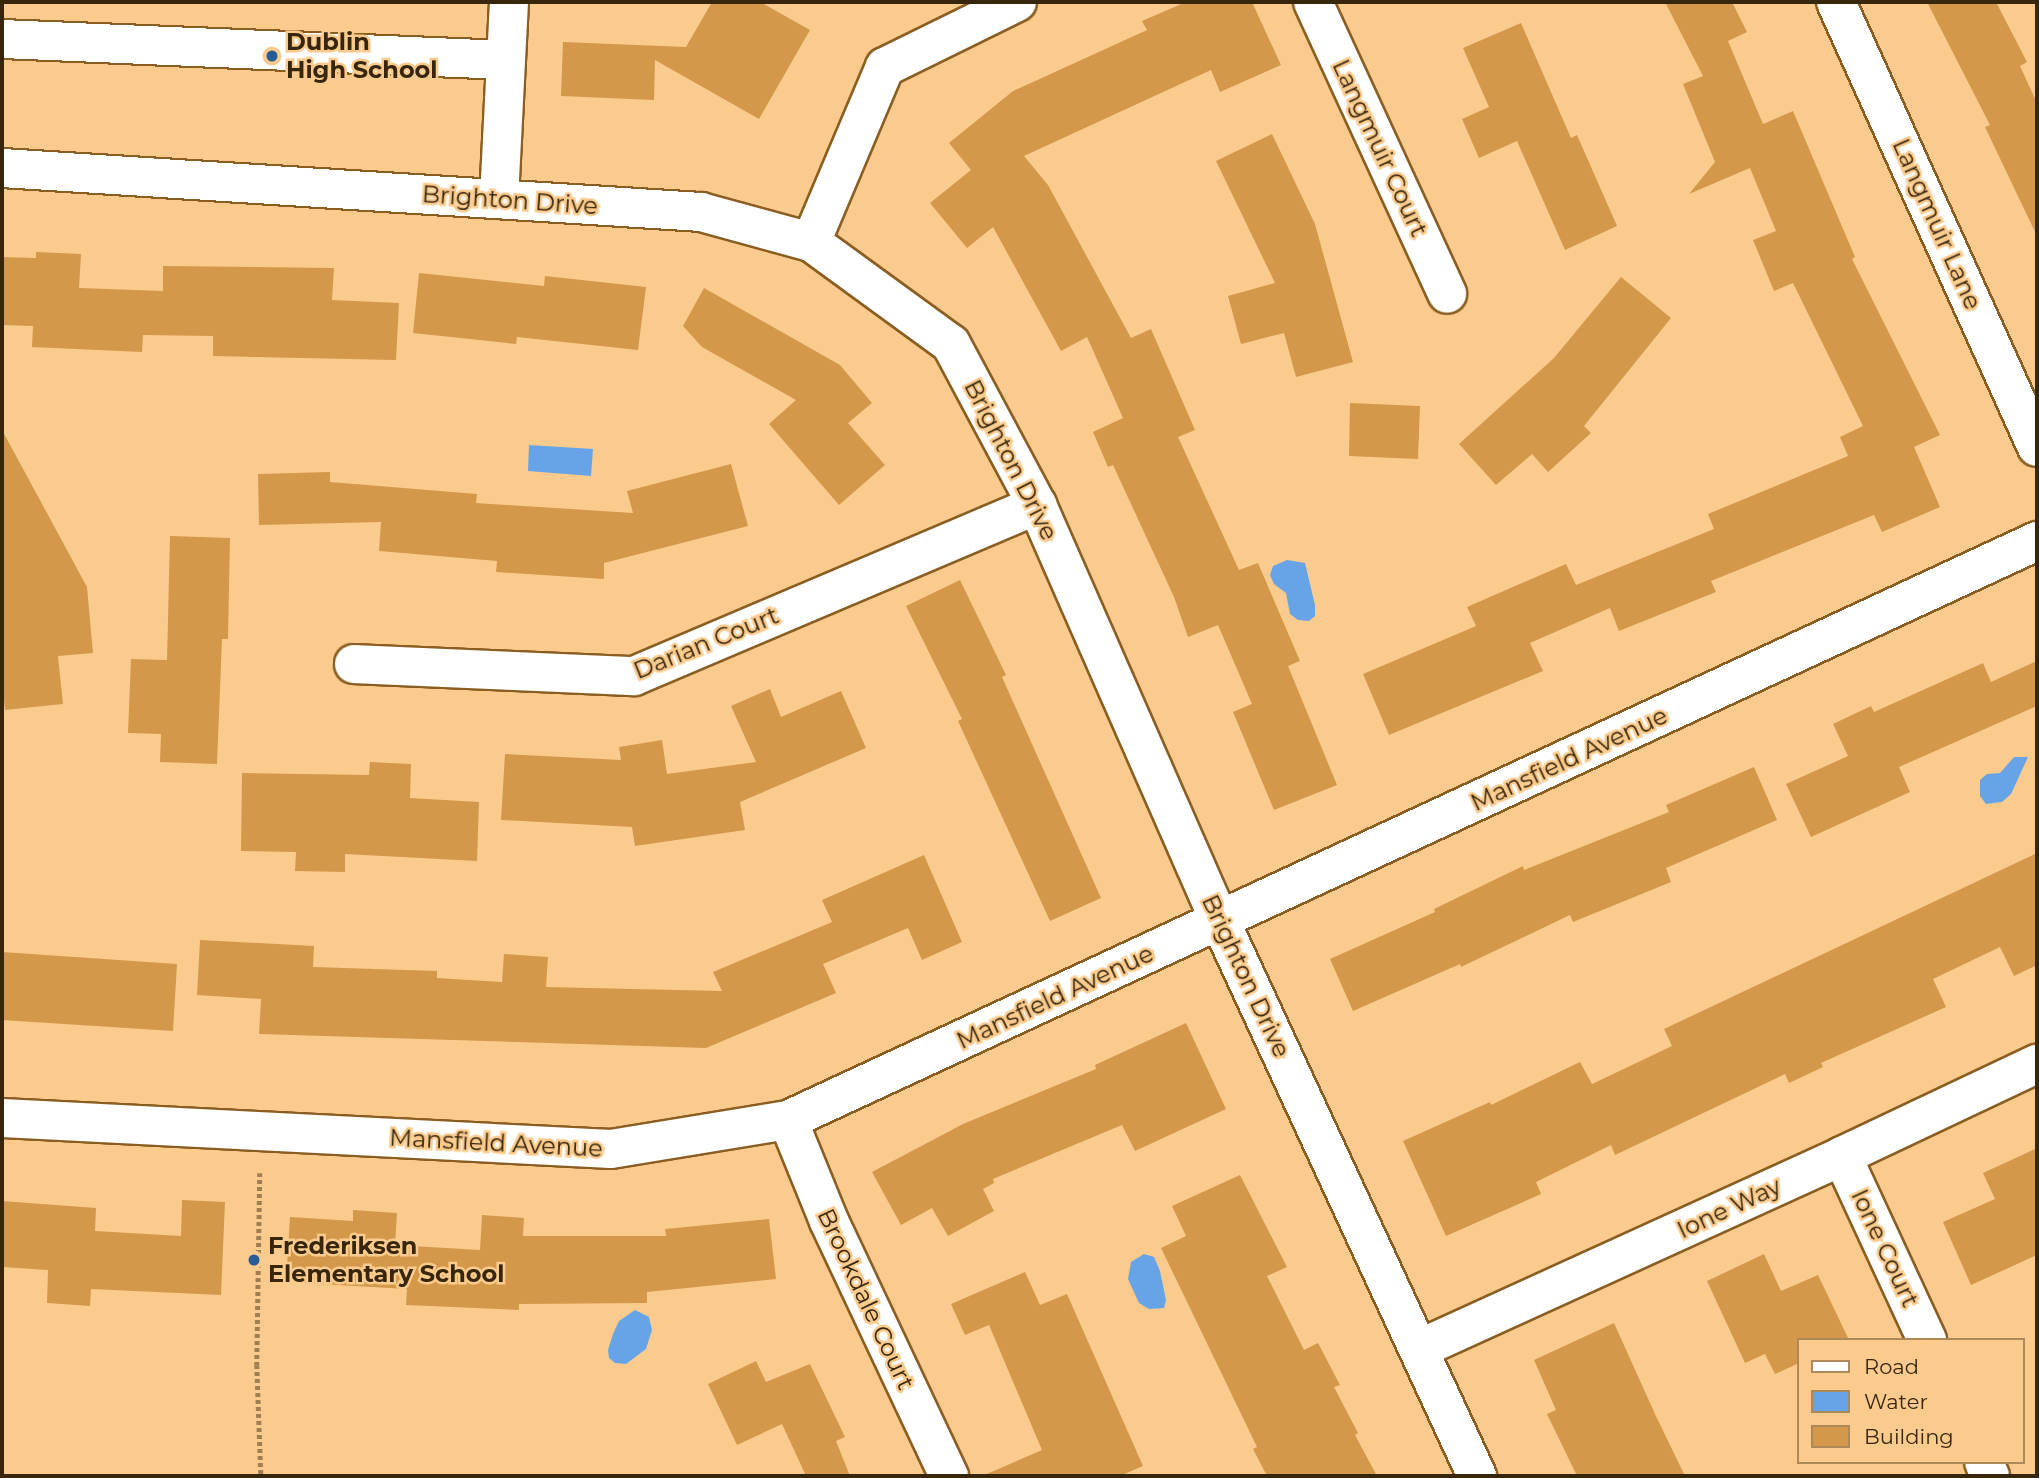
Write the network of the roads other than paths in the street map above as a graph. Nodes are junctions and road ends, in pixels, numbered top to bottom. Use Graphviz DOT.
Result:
graph roads {
  1 [pos="509,2"];
  2 [pos="1017,2"];
  3 [pos="1313,2"];
  4 [pos="1836,2"];
  5 [pos="2,38"];
  6 [pos="506,60"];
  7 [pos="2,168"];
  8 [pos="499,199"];
  9 [pos="811,242"];
  10 [pos="1447,295"];
  11 [pos="2037,447"];
  12 [pos="1037,505"];
  13 [pos="2037,541"];
  14 [pos="354,664"];
  15 [pos="1220,921"];
  16 [pos="2037,1064"];
  17 [pos="2,1118"];
  18 [pos="788,1120"];
  19 [pos="1842,1156"];
  20 [pos="1926,1338"];
  21 [pos="1419,1349"];
  22 [pos="949,1476"];
  23 [pos="1477,1476"];
  1 -- 6 [label="street"];
  2 -- 9 [label="street"];
  3 -- 10 [label="street, Langmuir Court"];
  4 -- 11 [label="street, Langmuir Lane"];
  5 -- 6 [label="street"];
  6 -- 8 [label="street"];
  7 -- 8 [label="street, Brighton Drive"];
  8 -- 9 [label="street, Brighton Drive"];
  9 -- 12 [label="street, Brighton Drive"];
  12 -- 14 [label="street, Darian Court"];
  12 -- 15 [label="street, Brighton Drive"];
  13 -- 15 [label="street, Mansfield Avenue"];
  15 -- 18 [label="street, Mansfield Avenue"];
  15 -- 21 [label="street, Brighton Drive"];
  16 -- 19 [label="street, Ione Way"];
  17 -- 18 [label="street, Mansfield Avenue"];
  18 -- 22 [label="street, Brookdale Court"];
  19 -- 20 [label="street, Ione Court"];
  19 -- 21 [label="street, Ione Way"];
  21 -- 23 [label="street, Brighton Drive"];
}
